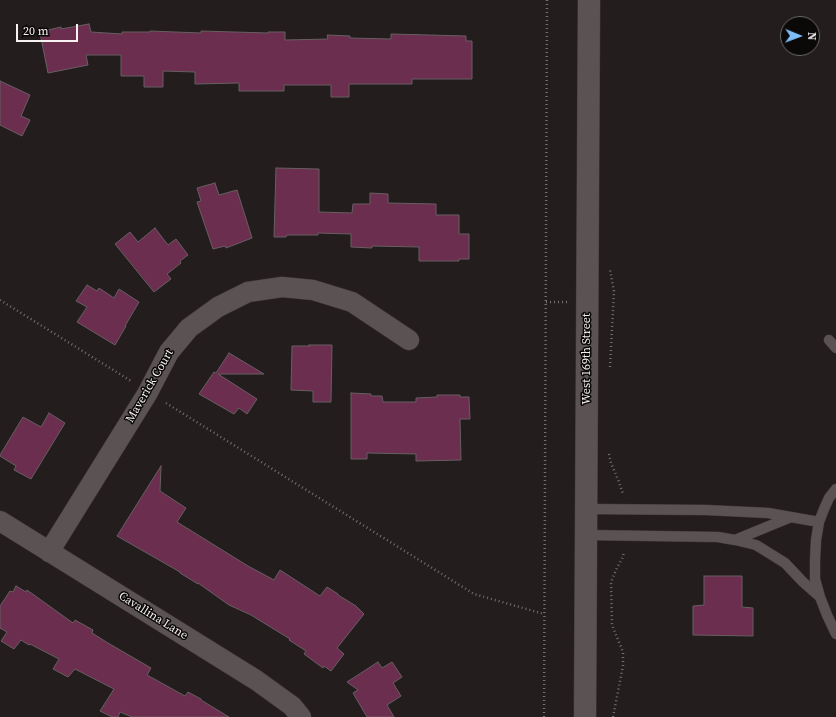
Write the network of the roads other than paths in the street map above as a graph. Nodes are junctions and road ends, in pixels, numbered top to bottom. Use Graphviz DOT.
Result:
graph roads {
  1 [pos="589,0"];
  2 [pos="409,340"];
  3 [pos="829,340"];
  4 [pos="836,348"];
  5 [pos="836,489"];
  6 [pos="586,510"];
  7 [pos="791,517"];
  8 [pos="0,521"];
  9 [pos="819,522"];
  10 [pos="586,535"];
  11 [pos="735,540"];
  12 [pos="49,552"];
  13 [pos="820,597"];
  14 [pos="836,634"];
  15 [pos="302,717"];
  16 [pos="585,717"];
  1 -- 6 [label="street, West 169th Street"];
  2 -- 12 [label="street, Maverick Court"];
  3 -- 4 [label="lane"];
  5 -- 9 [label="lane"];
  6 -- 7 [label="lane"];
  6 -- 10 [label="street, West 169th Street"];
  7 -- 9 [label="lane"];
  7 -- 11 [label="lane"];
  8 -- 12 [label="street, Cavallina Lane"];
  9 -- 13 [label="lane"];
  10 -- 11 [label="lane"];
  10 -- 16 [label="street, West 169th Street"];
  11 -- 13 [label="lane"];
  12 -- 15 [label="street, Cavallina Lane"];
  13 -- 14 [label="lane"];
}
